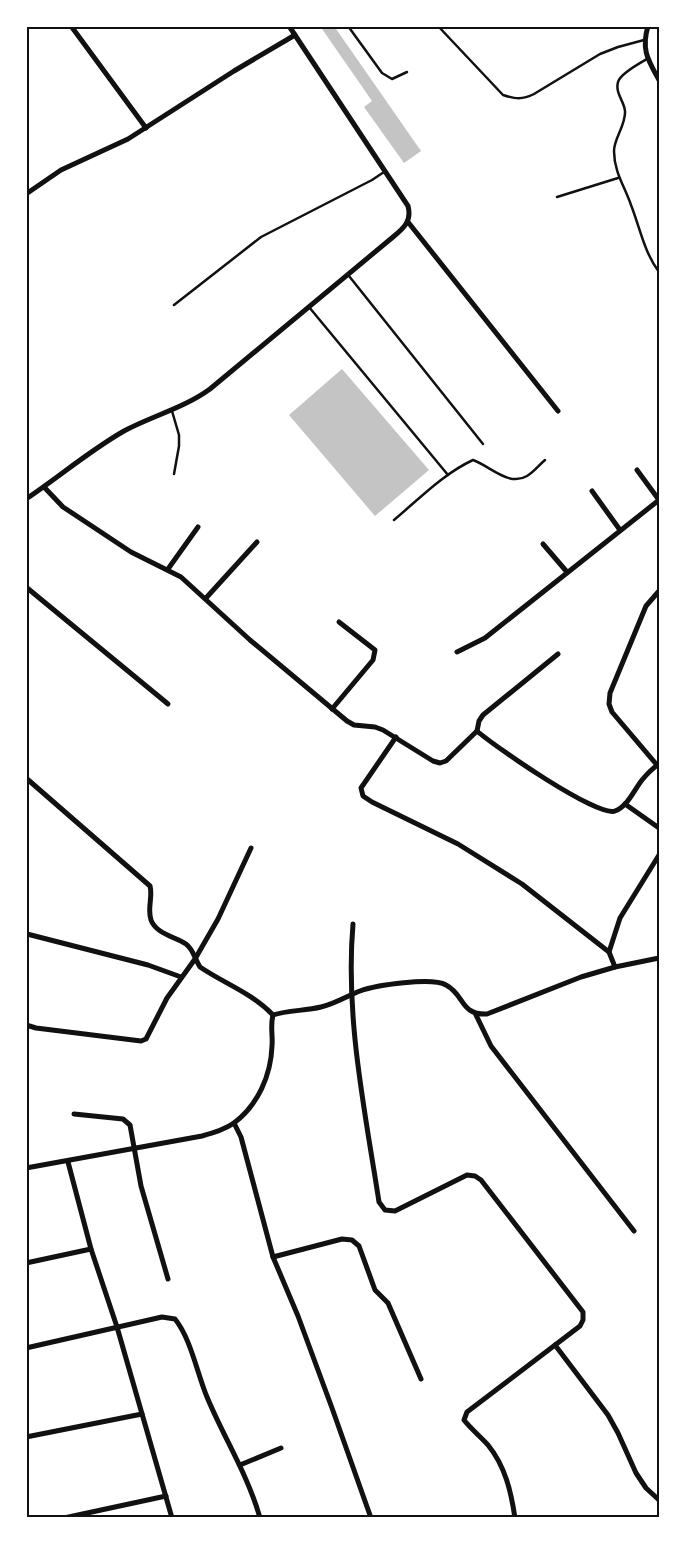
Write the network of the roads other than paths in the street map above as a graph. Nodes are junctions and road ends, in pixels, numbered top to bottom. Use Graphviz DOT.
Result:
graph roads {
  1 [pos="71,26"];
  2 [pos="289,26"];
  3 [pos="348,26"];
  4 [pos="438,26"];
  5 [pos="648,26"];
  6 [pos="295,35"];
  7 [pos="644,40"];
  8 [pos="647,58"];
  9 [pos="407,72"];
  10 [pos="659,80"];
  11 [pos="146,128"];
  12 [pos="385,171"];
  13 [pos="618,178"];
  14 [pos="26,194"];
  15 [pos="556,197"];
  16 [pos="408,222"];
  17 [pos="659,272"];
  18 [pos="348,274"];
  19 [pos="174,305"];
  20 [pos="309,308"];
  21 [pos="172,409"];
  22 [pos="558,411"];
  23 [pos="484,444"];
  24 [pos="544,460"];
  25 [pos="637,470"];
  26 [pos="174,474"];
  27 [pos="448,475"];
  28 [pos="44,487"];
  29 [pos="592,491"];
  30 [pos="26,499"];
  31 [pos="394,520"];
  32 [pos="198,527"];
  33 [pos="620,530"];
  34 [pos="257,542"];
  35 [pos="543,544"];
  36 [pos="168,569"];
  37 [pos="567,572"];
  38 [pos="26,587"];
  39 [pos="659,591"];
  40 [pos="206,598"];
  41 [pos="339,622"];
  42 [pos="457,652"];
  43 [pos="558,654"];
  44 [pos="168,704"];
  45 [pos="332,709"];
  46 [pos="477,731"];
  47 [pos="396,737"];
  48 [pos="658,764"];
  49 [pos="26,778"];
  50 [pos="625,804"];
  51 [pos="659,828"];
  52 [pos="250,848"];
  53 [pos="659,855"];
  54 [pos="353,924"];
  55 [pos="27,934"];
  56 [pos="609,952"];
  57 [pos="659,958"];
  58 [pos="195,959"];
  59 [pos="615,967"];
  60 [pos="181,977"];
  61 [pos="351,996"];
  62 [pos="273,1015"];
  63 [pos="476,1015"];
  64 [pos="26,1025"];
  65 [pos="74,1114"];
  66 [pos="234,1123"];
  67 [pos="133,1149"];
  68 [pos="68,1162"];
  69 [pos="26,1168"];
  70 [pos="634,1231"];
  71 [pos="91,1249"];
  72 [pos="273,1257"];
  73 [pos="26,1263"];
  74 [pos="168,1279"];
  75 [pos="117,1328"];
  76 [pos="555,1345"];
  77 [pos="26,1348"];
  78 [pos="421,1379"];
  79 [pos="142,1414"];
  80 [pos="26,1437"];
  81 [pos="281,1448"];
  82 [pos="240,1466"];
  83 [pos="166,1496"];
  84 [pos="659,1500"];
  85 [pos="64,1518"];
  86 [pos="172,1518"];
  87 [pos="260,1518"];
  88 [pos="371,1518"];
  89 [pos="514,1518"];
  1 -- 11 [label="street"];
  2 -- 6 [label="street"];
  3 -- 9 [label="lane"];
  4 -- 7 [label="lane"];
  5 -- 7 [label="street"];
  6 -- 11 [label="street"];
  6 -- 12 [label="street"];
  7 -- 8 [label="street"];
  8 -- 10 [label="street"];
  8 -- 13 [label="lane"];
  11 -- 14 [label="street"];
  12 -- 16 [label="street"];
  12 -- 19 [label="lane"];
  13 -- 15 [label="lane"];
  13 -- 17 [label="lane"];
  16 -- 18 [label="street"];
  16 -- 22 [label="street"];
  18 -- 20 [label="street"];
  18 -- 23 [label="lane"];
  20 -- 21 [label="street"];
  20 -- 27 [label="lane"];
  21 -- 26 [label="lane"];
  21 -- 28 [label="street"];
  24 -- 27 [label="lane"];
  25 -- 33 [label="street"];
  27 -- 31 [label="lane"];
  28 -- 30 [label="street"];
  28 -- 36 [label="street"];
  29 -- 33 [label="street"];
  32 -- 36 [label="street"];
  33 -- 37 [label="street"];
  34 -- 40 [label="street"];
  35 -- 37 [label="street"];
  36 -- 40 [label="street"];
  37 -- 42 [label="street"];
  38 -- 44 [label="street"];
  39 -- 48 [label="street"];
  40 -- 45 [label="street"];
  41 -- 45 [label="street"];
  43 -- 46 [label="street"];
  45 -- 47 [label="street"];
  46 -- 47 [label="street"];
  46 -- 50 [label="street"];
  47 -- 56 [label="street"];
  48 -- 50 [label="street"];
  49 -- 58 [label="street"];
  50 -- 51 [label="street"];
  52 -- 58 [label="street"];
  53 -- 56 [label="street"];
  54 -- 61 [label="street"];
  55 -- 60 [label="street"];
  56 -- 59 [label="street"];
  57 -- 59 [label="street"];
  58 -- 60 [label="street"];
  58 -- 62 [label="street"];
  59 -- 63 [label="street"];
  60 -- 64 [label="street"];
  61 -- 62 [label="street"];
  61 -- 63 [label="street"];
  61 -- 76 [label="street"];
  62 -- 66 [label="street"];
  63 -- 70 [label="street"];
  65 -- 67 [label="street"];
  66 -- 67 [label="street"];
  66 -- 72 [label="street"];
  67 -- 68 [label="street"];
  67 -- 74 [label="street"];
  68 -- 69 [label="street"];
  68 -- 71 [label="street"];
  71 -- 73 [label="street"];
  71 -- 75 [label="street"];
  72 -- 78 [label="street"];
  72 -- 88 [label="street"];
  75 -- 77 [label="street"];
  75 -- 79 [label="street"];
  75 -- 82 [label="street"];
  76 -- 84 [label="street"];
  76 -- 89 [label="street"];
  79 -- 80 [label="street"];
  79 -- 83 [label="street"];
  81 -- 82 [label="street"];
  82 -- 87 [label="street"];
  83 -- 85 [label="street"];
  83 -- 86 [label="street"];
}
